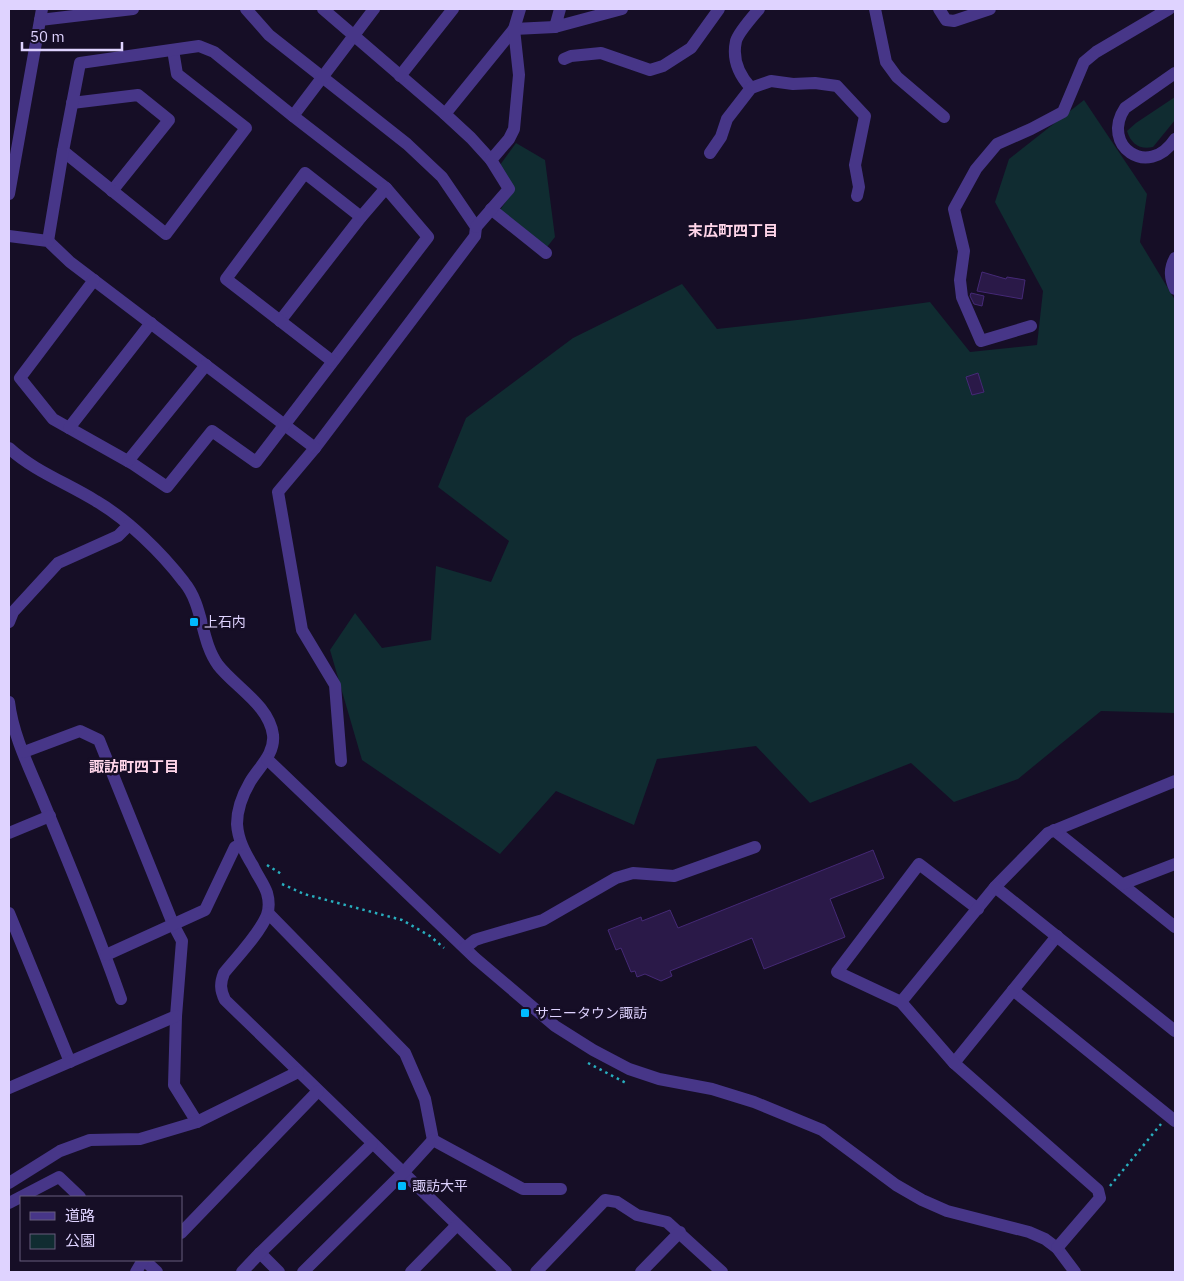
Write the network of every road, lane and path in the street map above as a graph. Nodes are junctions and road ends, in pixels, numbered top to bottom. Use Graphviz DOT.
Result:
graph roads {
  1 [pos="133,9"];
  2 [pos="246,9"];
  3 [pos="323,9"];
  4 [pos="374,9"];
  5 [pos="453,9"];
  6 [pos="520,9"];
  7 [pos="560,9"];
  8 [pos="622,9"];
  9 [pos="719,9"];
  10 [pos="758,9"];
  11 [pos="875,9"];
  12 [pos="939,9"];
  13 [pos="990,9"];
  14 [pos="1170,9"];
  15 [pos="41,14"];
  16 [pos="555,27"];
  17 [pos="514,29"];
  18 [pos="354,34"];
  19 [pos="173,50"];
  20 [pos="564,60"];
  21 [pos="1175,73"];
  22 [pos="322,76"];
  23 [pos="400,76"];
  24 [pos="751,88"];
  25 [pos="72,103"];
  26 [pos="446,114"];
  27 [pos="293,116"];
  28 [pos="944,117"];
  29 [pos="1175,139"];
  30 [pos="63,152"];
  31 [pos="710,153"];
  32 [pos="491,160"];
  33 [pos="386,188"];
  34 [pos="112,191"];
  35 [pos="9,194"];
  36 [pos="857,196"];
  37 [pos="491,209"];
  38 [pos="361,217"];
  39 [pos="476,227"];
  40 [pos="9,236"];
  41 [pos="48,242"];
  42 [pos="546,254"];
  43 [pos="1175,258"];
  44 [pos="94,280"];
  45 [pos="1175,289"];
  46 [pos="280,321"];
  47 [pos="151,323"];
  48 [pos="1031,326"];
  49 [pos="332,361"];
  50 [pos="206,365"];
  51 [pos="285,425"];
  52 [pos="69,428"];
  53 [pos="9,448"];
  54 [pos="315,448"];
  55 [pos="128,461"];
  56 [pos="129,525"];
  57 [pos="9,622"];
  58 [pos="9,702"];
  59 [pos="24,752"];
  60 [pos="267,759"];
  61 [pos="341,761"];
  62 [pos="1175,781"];
  63 [pos="50,816"];
  64 [pos="1054,830"];
  65 [pos="9,833"];
  66 [pos="241,844"];
  67 [pos="756,847"];
  68 [pos="263,862"];
  69 [pos="1175,864"];
  70 [pos="283,876"];
  71 [pos="1122,884"];
  72 [pos="995,887"];
  73 [pos="978,909"];
  74 [pos="9,913"];
  75 [pos="268,913"];
  76 [pos="173,924"];
  77 [pos="1175,927"];
  78 [pos="1057,936"];
  79 [pos="465,948"];
  80 [pos="106,955"];
  81 [pos="1013,990"];
  82 [pos="122,999"];
  83 [pos="901,1002"];
  84 [pos="176,1016"];
  85 [pos="1175,1031"];
  86 [pos="70,1062"];
  87 [pos="954,1063"];
  88 [pos="298,1072"];
  89 [pos="9,1088"];
  90 [pos="318,1091"];
  91 [pos="1173,1115"];
  92 [pos="196,1122"];
  93 [pos="433,1140"];
  94 [pos="372,1144"];
  95 [pos="403,1173"];
  96 [pos="9,1183"];
  97 [pos="561,1189"];
  98 [pos="22,1196"];
  99 [pos="79,1196"];
  100 [pos="1100,1198"];
  101 [pos="457,1225"];
  102 [pos="182,1232"];
  103 [pos="680,1232"];
  104 [pos="1057,1248"];
  105 [pos="260,1252"];
  106 [pos="150,1263"];
  107 [pos="136,1272"];
  108 [pos="242,1272"];
  109 [pos="279,1272"];
  110 [pos="303,1272"];
  111 [pos="411,1272"];
  112 [pos="506,1272"];
  113 [pos="536,1272"];
  114 [pos="641,1272"];
  115 [pos="722,1272"];
  116 [pos="1075,1272"];
  1 -- 15 [label="street"];
  2 -- 22 [label="street"];
  3 -- 18 [label="street"];
  4 -- 18 [label="street"];
  5 -- 23 [label="street"];
  6 -- 17 [label="street"];
  7 -- 16 [label="street"];
  8 -- 16 [label="street"];
  9 -- 20 [label="street"];
  10 -- 24 [label="street"];
  11 -- 28 [label="street"];
  12 -- 13 [label="street"];
  14 -- 48 [label="street"];
  15 -- 35 [label="street"];
  16 -- 17 [label="street"];
  17 -- 26 [label="street"];
  17 -- 32 [label="street"];
  18 -- 22 [label="street"];
  18 -- 23 [label="street"];
  19 -- 25 [label="street"];
  19 -- 27 [label="street"];
  19 -- 34 [label="street"];
  21 -- 29 [label="street"];
  22 -- 27 [label="street"];
  22 -- 39 [label="street"];
  23 -- 26 [label="street"];
  24 -- 31 [label="street"];
  24 -- 36 [label="street"];
  25 -- 30 [label="street"];
  25 -- 34 [label="street"];
  26 -- 32 [label="street"];
  27 -- 33 [label="street"];
  30 -- 34 [label="street"];
  30 -- 41 [label="street"];
  32 -- 37 [label="street"];
  33 -- 38 [label="street"];
  33 -- 49 [label="street"];
  37 -- 39 [label="street"];
  37 -- 42 [label="street"];
  38 -- 46 [label="street"];
  38 -- 46 [label="street"];
  39 -- 54 [label="street"];
  40 -- 41 [label="street"];
  41 -- 44 [label="street"];
  43 -- 45 [label="street"];
  44 -- 47 [label="street"];
  44 -- 52 [label="street"];
  46 -- 49 [label="street"];
  47 -- 50 [label="street"];
  47 -- 52 [label="street"];
  49 -- 51 [label="street"];
  50 -- 51 [label="street"];
  50 -- 55 [label="street"];
  51 -- 54 [label="street"];
  51 -- 55 [label="street"];
  52 -- 55 [label="street"];
  53 -- 56 [label="street"];
  54 -- 61 [label="street"];
  56 -- 57 [label="street"];
  56 -- 60 [label="street"];
  58 -- 59 [label="street"];
  59 -- 63 [label="street"];
  59 -- 76 [label="street"];
  60 -- 66 [label="street"];
  60 -- 79 [label="street"];
  62 -- 64 [label="street"];
  63 -- 65 [label="street"];
  63 -- 80 [label="street"];
  64 -- 71 [label="street"];
  64 -- 72 [label="street"];
  66 -- 75 [label="street"];
  66 -- 76 [label="street"];
  67 -- 79 [label="street"];
  68 -- 70 [label="path"];
  69 -- 71 [label="street"];
  71 -- 77 [label="street"];
  72 -- 73 [label="street"];
  72 -- 78 [label="street"];
  73 -- 83 [label="street"];
  73 -- 83 [label="street"];
  74 -- 86 [label="street"];
  75 -- 88 [label="street"];
  75 -- 93 [label="street"];
  76 -- 80 [label="street"];
  76 -- 84 [label="street"];
  78 -- 81 [label="street"];
  78 -- 85 [label="street"];
  79 -- 104 [label="street"];
  80 -- 82 [label="street"];
  81 -- 87 [label="street"];
  81 -- 91 [label="street"];
  83 -- 87 [label="street"];
  84 -- 86 [label="street"];
  84 -- 92 [label="street"];
  86 -- 89 [label="street"];
  87 -- 100 [label="street"];
  88 -- 90 [label="street"];
  88 -- 92 [label="street"];
  90 -- 94 [label="street"];
  90 -- 102 [label="street"];
  91 -- 100 [label="path"];
  92 -- 96 [label="street"];
  93 -- 95 [label="street"];
  93 -- 97 [label="street"];
  94 -- 95 [label="street"];
  94 -- 105 [label="street"];
  95 -- 101 [label="street"];
  95 -- 110 [label="street"];
  98 -- 99 [label="street"];
  100 -- 104 [label="street"];
  101 -- 111 [label="street"];
  101 -- 112 [label="street"];
  103 -- 113 [label="street"];
  103 -- 114 [label="street"];
  103 -- 115 [label="street"];
  104 -- 116 [label="street"];
  105 -- 108 [label="street"];
  105 -- 109 [label="street"];
  106 -- 107 [label="street"];
}
